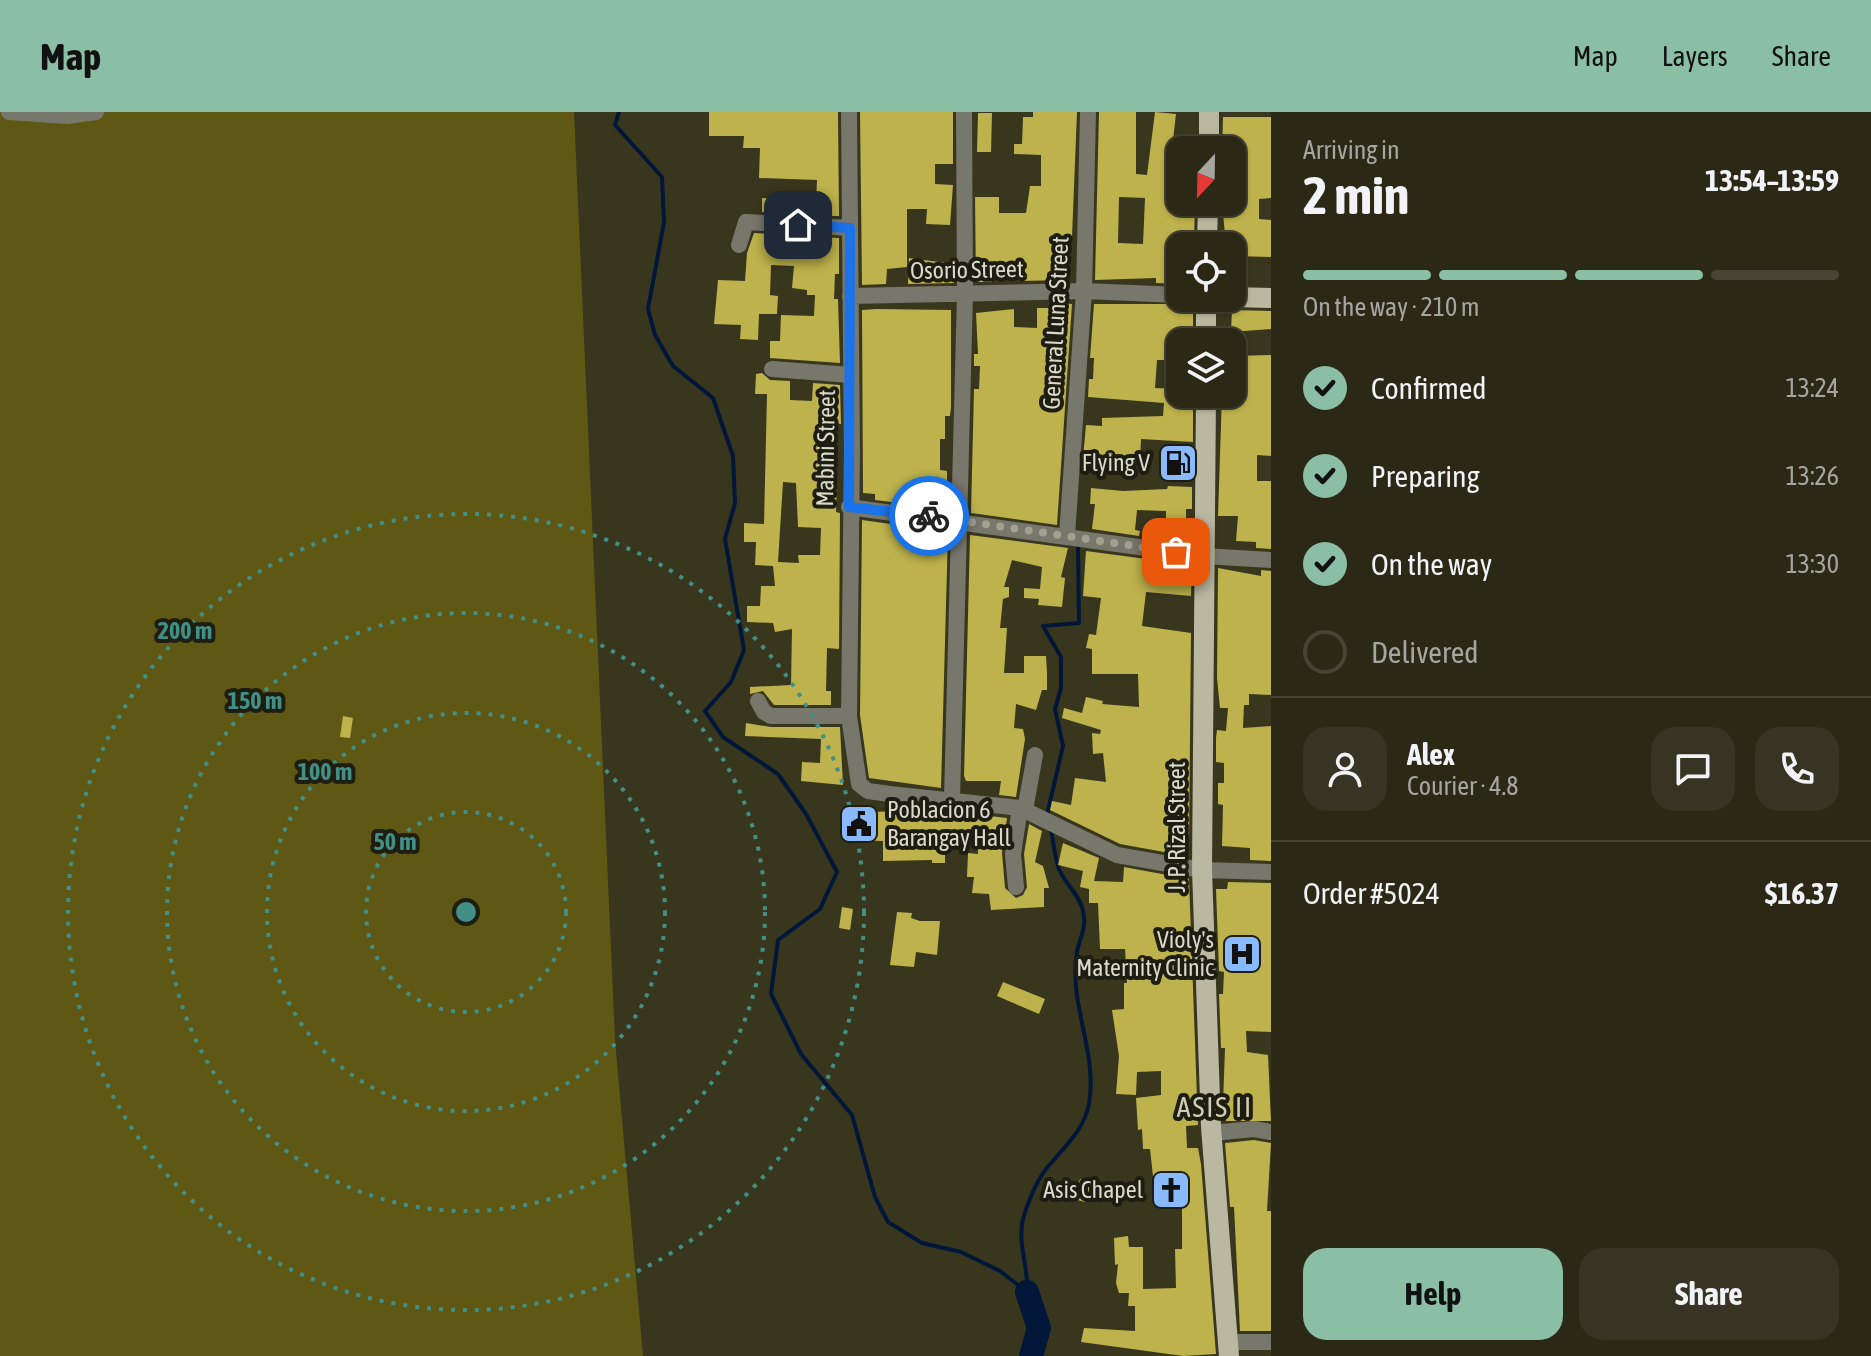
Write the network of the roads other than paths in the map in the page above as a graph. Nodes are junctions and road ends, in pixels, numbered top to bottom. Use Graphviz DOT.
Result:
graph roads {
  1 [pos="9,112"];
  2 [pos="96,112"];
  3 [pos="849,112"];
  4 [pos="964,112"];
  5 [pos="1088,112"];
  6 [pos="1209,112"];
  7 [pos="1209,136"];
  8 [pos="850,228"];
  9 [pos="739,245"];
  10 [pos="1084,291"];
  11 [pos="965,294"];
  12 [pos="1166,294"];
  13 [pos="850,296"];
  14 [pos="1246,297"];
  15 [pos="1271,298"];
  16 [pos="772,369"];
  17 [pos="851,375"];
  18 [pos="1206,408"];
  19 [pos="849,507"];
  20 [pos="959,520"];
  21 [pos="1067,535"];
  22 [pos="1204,556"];
  23 [pos="1271,560"];
  24 [pos="758,701"];
  25 [pos="849,716"];
  26 [pos="1035,755"];
  27 [pos="952,799"];
  28 [pos="1027,811"];
  29 [pos="1202,870"];
  30 [pos="1271,872"];
  31 [pos="1016,887"];
  32 [pos="1271,1132"];
  33 [pos="1212,1133"];
  34 [pos="1271,1342"];
  35 [pos="1229,1349"];
  1 -- 2 [label="street"];
  3 -- 8 [label="street, Mabini Street"];
  4 -- 11 [label="street"];
  5 -- 10 [label="street, General Luna Street"];
  6 -- 7 [label="main road"];
  8 -- 9 [label="street"];
  8 -- 13 [label="street, Mabini Street"];
  10 -- 11 [label="street, Osorio Street"];
  10 -- 12 [label="street, Osorio Street"];
  10 -- 21 [label="street, General Luna Street"];
  11 -- 13 [label="street, Osorio Street"];
  11 -- 20 [label="street"];
  13 -- 17 [label="street, Mabini Street"];
  14 -- 15 [label="main road"];
  16 -- 17 [label="street"];
  17 -- 19 [label="street, Mabini Street"];
  18 -- 22 [label="main road, J. P. Rizal Street"];
  19 -- 20 [label="street"];
  19 -- 25 [label="street, Mabini Street"];
  20 -- 21 [label="street"];
  20 -- 27 [label="street"];
  21 -- 22 [label="street"];
  22 -- 23 [label="street"];
  22 -- 29 [label="main road, J. P. Rizal Street"];
  24 -- 25 [label="street"];
  25 -- 27 [label="street, Mabini Street"];
  26 -- 28 [label="street"];
  27 -- 28 [label="street"];
  28 -- 29 [label="street"];
  28 -- 31 [label="street"];
  29 -- 30 [label="street"];
  29 -- 33 [label="main road, J. P. Rizal Street"];
  32 -- 33 [label="street"];
  33 -- 35 [label="main road, J. P. Rizal Street"];
  34 -- 35 [label="street"];
}
